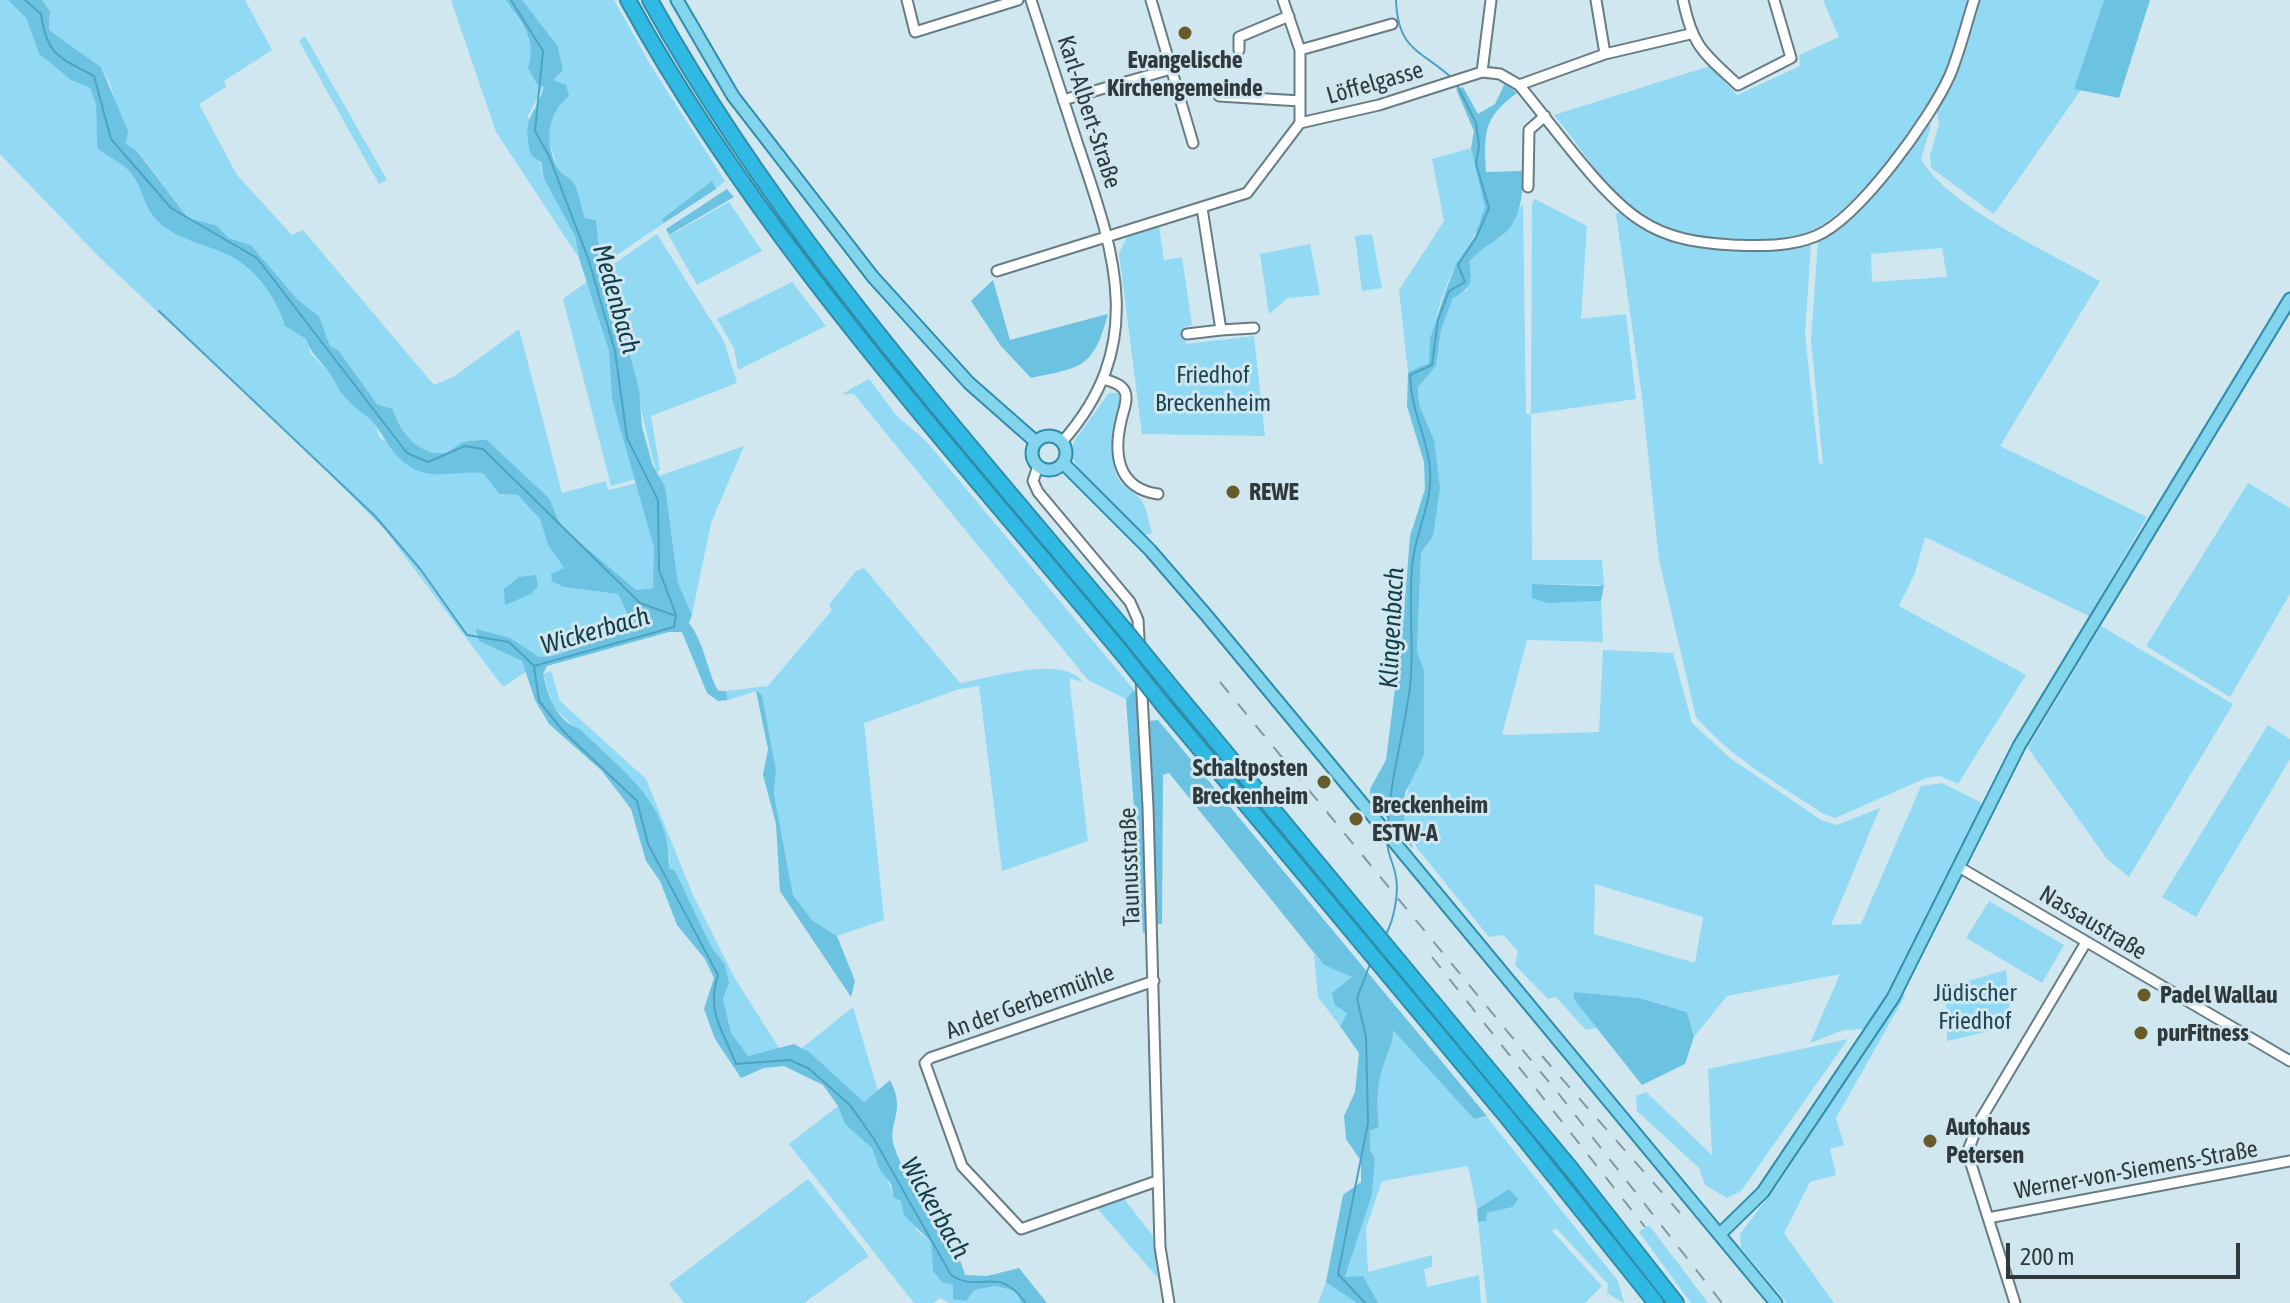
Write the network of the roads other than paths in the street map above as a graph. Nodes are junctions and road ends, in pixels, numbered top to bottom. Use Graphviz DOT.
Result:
graph roads {
  1 [pos="628,0"];
  2 [pos="650,0"];
  3 [pos="677,0"];
  4 [pos="907,0"];
  5 [pos="1018,0"];
  6 [pos="1031,0"];
  7 [pos="1151,0"];
  8 [pos="1283,0"];
  9 [pos="1491,0"];
  10 [pos="1596,0"];
  11 [pos="1683,0"];
  12 [pos="1774,0"];
  13 [pos="1974,0"];
  14 [pos="1289,16"];
  15 [pos="1392,24"];
  16 [pos="1690,34"];
  17 [pos="1239,50"];
  18 [pos="1300,50"];
  19 [pos="1605,54"];
  20 [pos="1171,69"];
  21 [pos="1482,72"];
  22 [pos="1519,85"];
  23 [pos="1219,96"];
  24 [pos="1063,100"];
  25 [pos="1300,101"];
  26 [pos="1545,116"];
  27 [pos="1300,123"];
  28 [pos="1193,143"];
  29 [pos="1528,187"];
  30 [pos="1202,208"];
  31 [pos="1109,236"];
  32 [pos="997,271"];
  33 [pos="2290,299"];
  34 [pos="1254,328"];
  35 [pos="1221,330"];
  36 [pos="1187,334"];
  37 [pos="1104,379"];
  38 [pos="1036,442"];
  39 [pos="1062,442"];
  40 [pos="1063,463"];
  41 [pos="1038,466"];
  42 [pos="1158,494"];
  43 [pos="1959,867"];
  44 [pos="1369,940"];
  45 [pos="2085,944"];
  46 [pos="1385,960"];
  47 [pos="1154,981"];
  48 [pos="2290,1061"];
  49 [pos="2290,1161"];
  50 [pos="1157,1181"];
  51 [pos="1988,1218"];
  52 [pos="1720,1234"];
  53 [pos="1169,1303"];
  54 [pos="1656,1303"];
  55 [pos="1676,1303"];
  56 [pos="1776,1303"];
  57 [pos="2015,1303"];
  1 -- 44 [label="highway, bridge"];
  2 -- 44 [label="highway, bridge"];
  3 -- 38 [label="main road"];
  4 -- 5 [label="street"];
  6 -- 24 [label="street, Karl-Albert-Straße"];
  7 -- 20 [label="street"];
  8 -- 14 [label="street"];
  9 -- 21 [label="street"];
  10 -- 19 [label="street"];
  11 -- 16 [label="street"];
  12 -- 16 [label="street"];
  13 -- 26 [label="street"];
  14 -- 17 [label="street"];
  14 -- 18 [label="street"];
  15 -- 18 [label="street"];
  16 -- 19 [label="street"];
  18 -- 25 [label="street"];
  19 -- 22 [label="street"];
  20 -- 24 [label="street"];
  20 -- 28 [label="street"];
  21 -- 22 [label="street"];
  21 -- 27 [label="street, Löffelgasse"];
  22 -- 26 [label="street"];
  23 -- 25 [label="street"];
  24 -- 31 [label="street, Karl-Albert-Straße"];
  25 -- 27 [label="street"];
  26 -- 29 [label="street"];
  27 -- 30 [label="street"];
  30 -- 31 [label="street"];
  30 -- 35 [label="street"];
  31 -- 32 [label="street"];
  31 -- 37 [label="street, Karl-Albert-Straße"];
  33 -- 43 [label="main road"];
  34 -- 35 [label="street"];
  35 -- 36 [label="street"];
  37 -- 39 [label="street"];
  37 -- 42 [label="street"];
  38 -- 39 [label="main road"];
  38 -- 41 [label="main road"];
  39 -- 40 [label="main road"];
  40 -- 41 [label="main road"];
  40 -- 52 [label="main road"];
  41 -- 47 [label="street, Taunusstraße"];
  43 -- 45 [label="street, Nassaustraße"];
  43 -- 52 [label="main road"];
  44 -- 46 [label="highway"];
  45 -- 48 [label="street, Nassaustraße"];
  45 -- 51 [label="street"];
  46 -- 54 [label="highway"];
  46 -- 55 [label="highway"];
  47 -- 50 [label="street, Taunusstraße"];
  47 -- 50 [label="street, An der Gerbermühle"];
  49 -- 51 [label="street, Werner-von-Siemens-Straße"];
  50 -- 53 [label="street, Taunusstraße"];
  51 -- 57 [label="street"];
  52 -- 56 [label="main road"];
}
